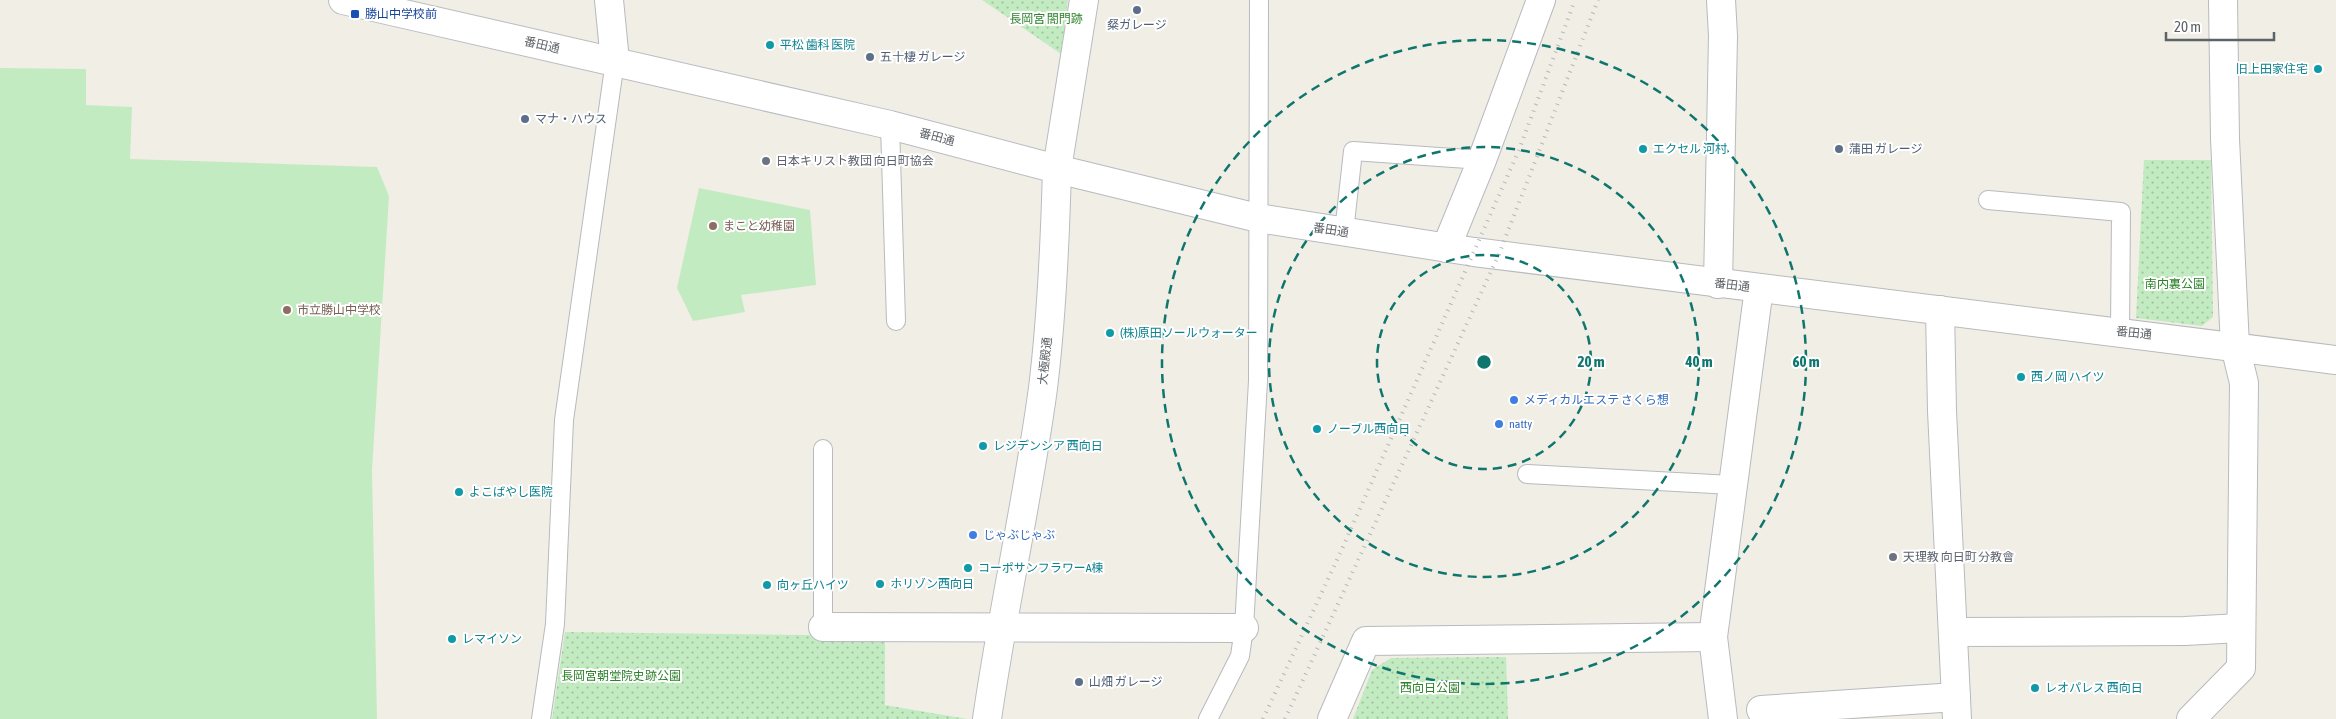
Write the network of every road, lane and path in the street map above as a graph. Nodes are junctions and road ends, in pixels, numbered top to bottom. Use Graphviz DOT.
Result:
graph roads {
  1 [pos="343,0"];
  2 [pos="609,0"];
  3 [pos="1084,0"];
  4 [pos="1259,0"];
  5 [pos="1541,0"];
  6 [pos="1720,0"];
  7 [pos="2223,0"];
  8 [pos="615,61"];
  9 [pos="890,124"];
  10 [pos="1482,160"];
  11 [pos="1057,169"];
  12 [pos="1988,200"];
  13 [pos="1258,218"];
  14 [pos="1344,232"];
  15 [pos="1446,248"];
  16 [pos="1718,284"];
  17 [pos="1758,288"];
  18 [pos="1940,310"];
  19 [pos="896,321"];
  20 [pos="2120,332"];
  21 [pos="2234,346"];
  22 [pos="2336,360"];
  23 [pos="823,449"];
  24 [pos="1527,474"];
  25 [pos="1732,485"];
  26 [pos="1001,626"];
  27 [pos="823,627"];
  28 [pos="1244,628"];
  29 [pos="2240,628"];
  30 [pos="1953,632"];
  31 [pos="1713,637"];
  32 [pos="1956,708"];
  33 [pos="1762,710"];
  34 [pos="541,719"];
  35 [pos="987,719"];
  36 [pos="1208,719"];
  37 [pos="1332,719"];
  38 [pos="1723,719"];
  39 [pos="2191,719"];
  1 -- 8 [label="street, 番田通"];
  2 -- 8 [label="street"];
  3 -- 11 [label="street, 大極殿通"];
  4 -- 13 [label="lane"];
  5 -- 10 [label="street"];
  6 -- 16 [label="street"];
  7 -- 21 [label="street"];
  8 -- 9 [label="street, 番田通"];
  8 -- 34 [label="lane"];
  9 -- 11 [label="street, 番田通"];
  9 -- 19 [label="lane"];
  10 -- 14 [label="lane"];
  10 -- 15 [label="street"];
  11 -- 13 [label="street, 番田通"];
  11 -- 26 [label="street, 大極殿通"];
  12 -- 20 [label="lane"];
  13 -- 14 [label="street, 番田通"];
  13 -- 28 [label="lane"];
  14 -- 15 [label="street, 番田通"];
  15 -- 16 [label="street, 番田通"];
  16 -- 17 [label="street, 番田通"];
  17 -- 18 [label="street, 番田通"];
  17 -- 25 [label="street"];
  18 -- 20 [label="street, 番田通"];
  18 -- 30 [label="street"];
  20 -- 21 [label="street, 番田通"];
  21 -- 22 [label="street, 番田通"];
  21 -- 29 [label="street"];
  23 -- 27 [label="lane"];
  24 -- 25 [label="lane"];
  25 -- 31 [label="street"];
  26 -- 27 [label="street"];
  26 -- 28 [label="street"];
  26 -- 35 [label="street, 大極殿通"];
  28 -- 36 [label="lane"];
  29 -- 30 [label="street"];
  29 -- 39 [label="street"];
  30 -- 32 [label="street"];
  31 -- 37 [label="street"];
  31 -- 38 [label="street"];
  32 -- 33 [label="street"];
}
